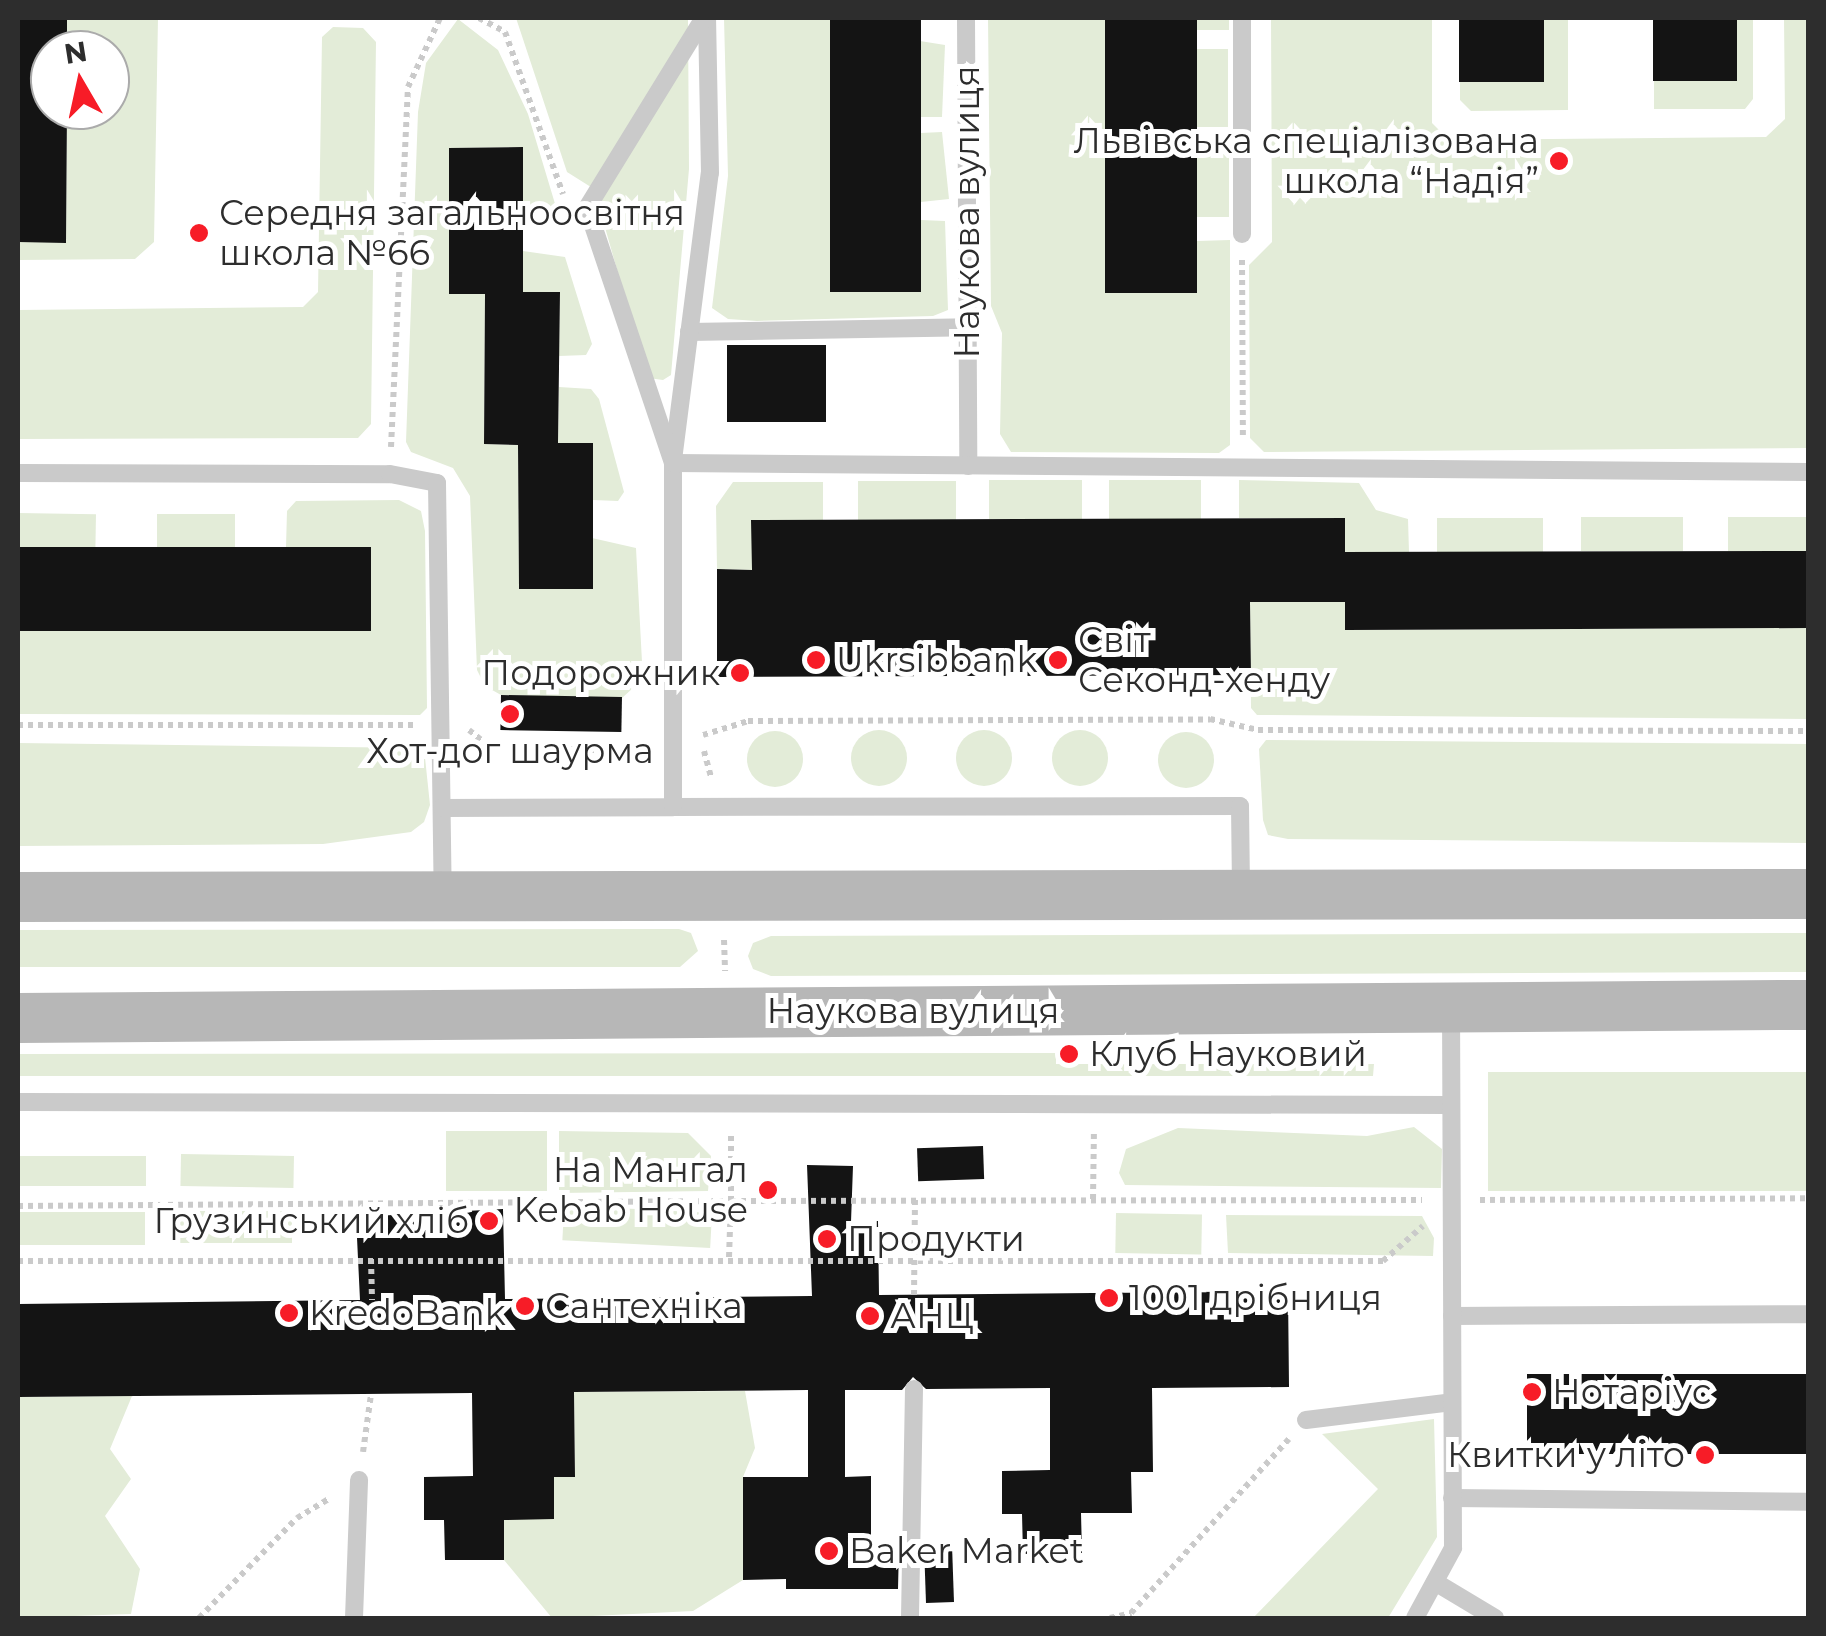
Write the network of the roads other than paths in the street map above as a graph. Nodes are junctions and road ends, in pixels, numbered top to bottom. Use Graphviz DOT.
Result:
graph roads {
  1 [pos="706,18"];
  2 [pos="966,18"];
  3 [pos="1242,18"];
  4 [pos="1242,234"];
  5 [pos="968,327"];
  6 [pos="689,332"];
  7 [pos="672,463"];
  8 [pos="968,466"];
  9 [pos="1808,472"];
  10 [pos="18,474"];
  11 [pos="673,807"];
  12 [pos="442,808"];
  13 [pos="1808,894"];
  14 [pos="443,896"];
  15 [pos="1241,896"];
  16 [pos="18,897"];
  17 [pos="1808,1005"];
  18 [pos="1451,1007"];
  19 [pos="18,1018"];
  20 [pos="18,1102"];
  21 [pos="1451,1105"];
  22 [pos="1808,1314"];
  23 [pos="1452,1316"];
  24 [pos="914,1390"];
  25 [pos="1452,1402"];
  26 [pos="1306,1420"];
  27 [pos="359,1480"];
  28 [pos="1452,1498"];
  29 [pos="1808,1502"];
  30 [pos="1434,1582"];
  31 [pos="354,1618"];
  32 [pos="910,1618"];
  33 [pos="1414,1618"];
  34 [pos="1495,1618"];
  1 -- 6 [label="lane"];
  1 -- 7 [label="lane"];
  2 -- 5 [label="lane, Наукова вулиця"];
  3 -- 4 [label="lane"];
  5 -- 6 [label="lane"];
  5 -- 8 [label="lane, Наукова вулиця"];
  6 -- 7 [label="lane"];
  7 -- 8 [label="lane"];
  7 -- 11 [label="lane"];
  8 -- 9 [label="lane"];
  10 -- 12 [label="lane"];
  11 -- 12 [label="lane"];
  11 -- 15 [label="lane"];
  12 -- 14 [label="lane"];
  13 -- 15 [label="main road"];
  14 -- 15 [label="main road"];
  14 -- 16 [label="main road"];
  17 -- 18 [label="main road, Наукова вулиця"];
  18 -- 19 [label="main road, Наукова вулиця"];
  18 -- 21 [label="lane"];
  20 -- 21 [label="lane"];
  21 -- 23 [label="lane"];
  22 -- 23 [label="lane"];
  23 -- 25 [label="lane"];
  24 -- 32 [label="lane"];
  25 -- 26 [label="lane"];
  25 -- 28 [label="lane"];
  27 -- 31 [label="lane"];
  28 -- 29 [label="lane"];
  28 -- 30 [label="lane"];
  30 -- 33 [label="lane"];
  30 -- 34 [label="lane"];
}
